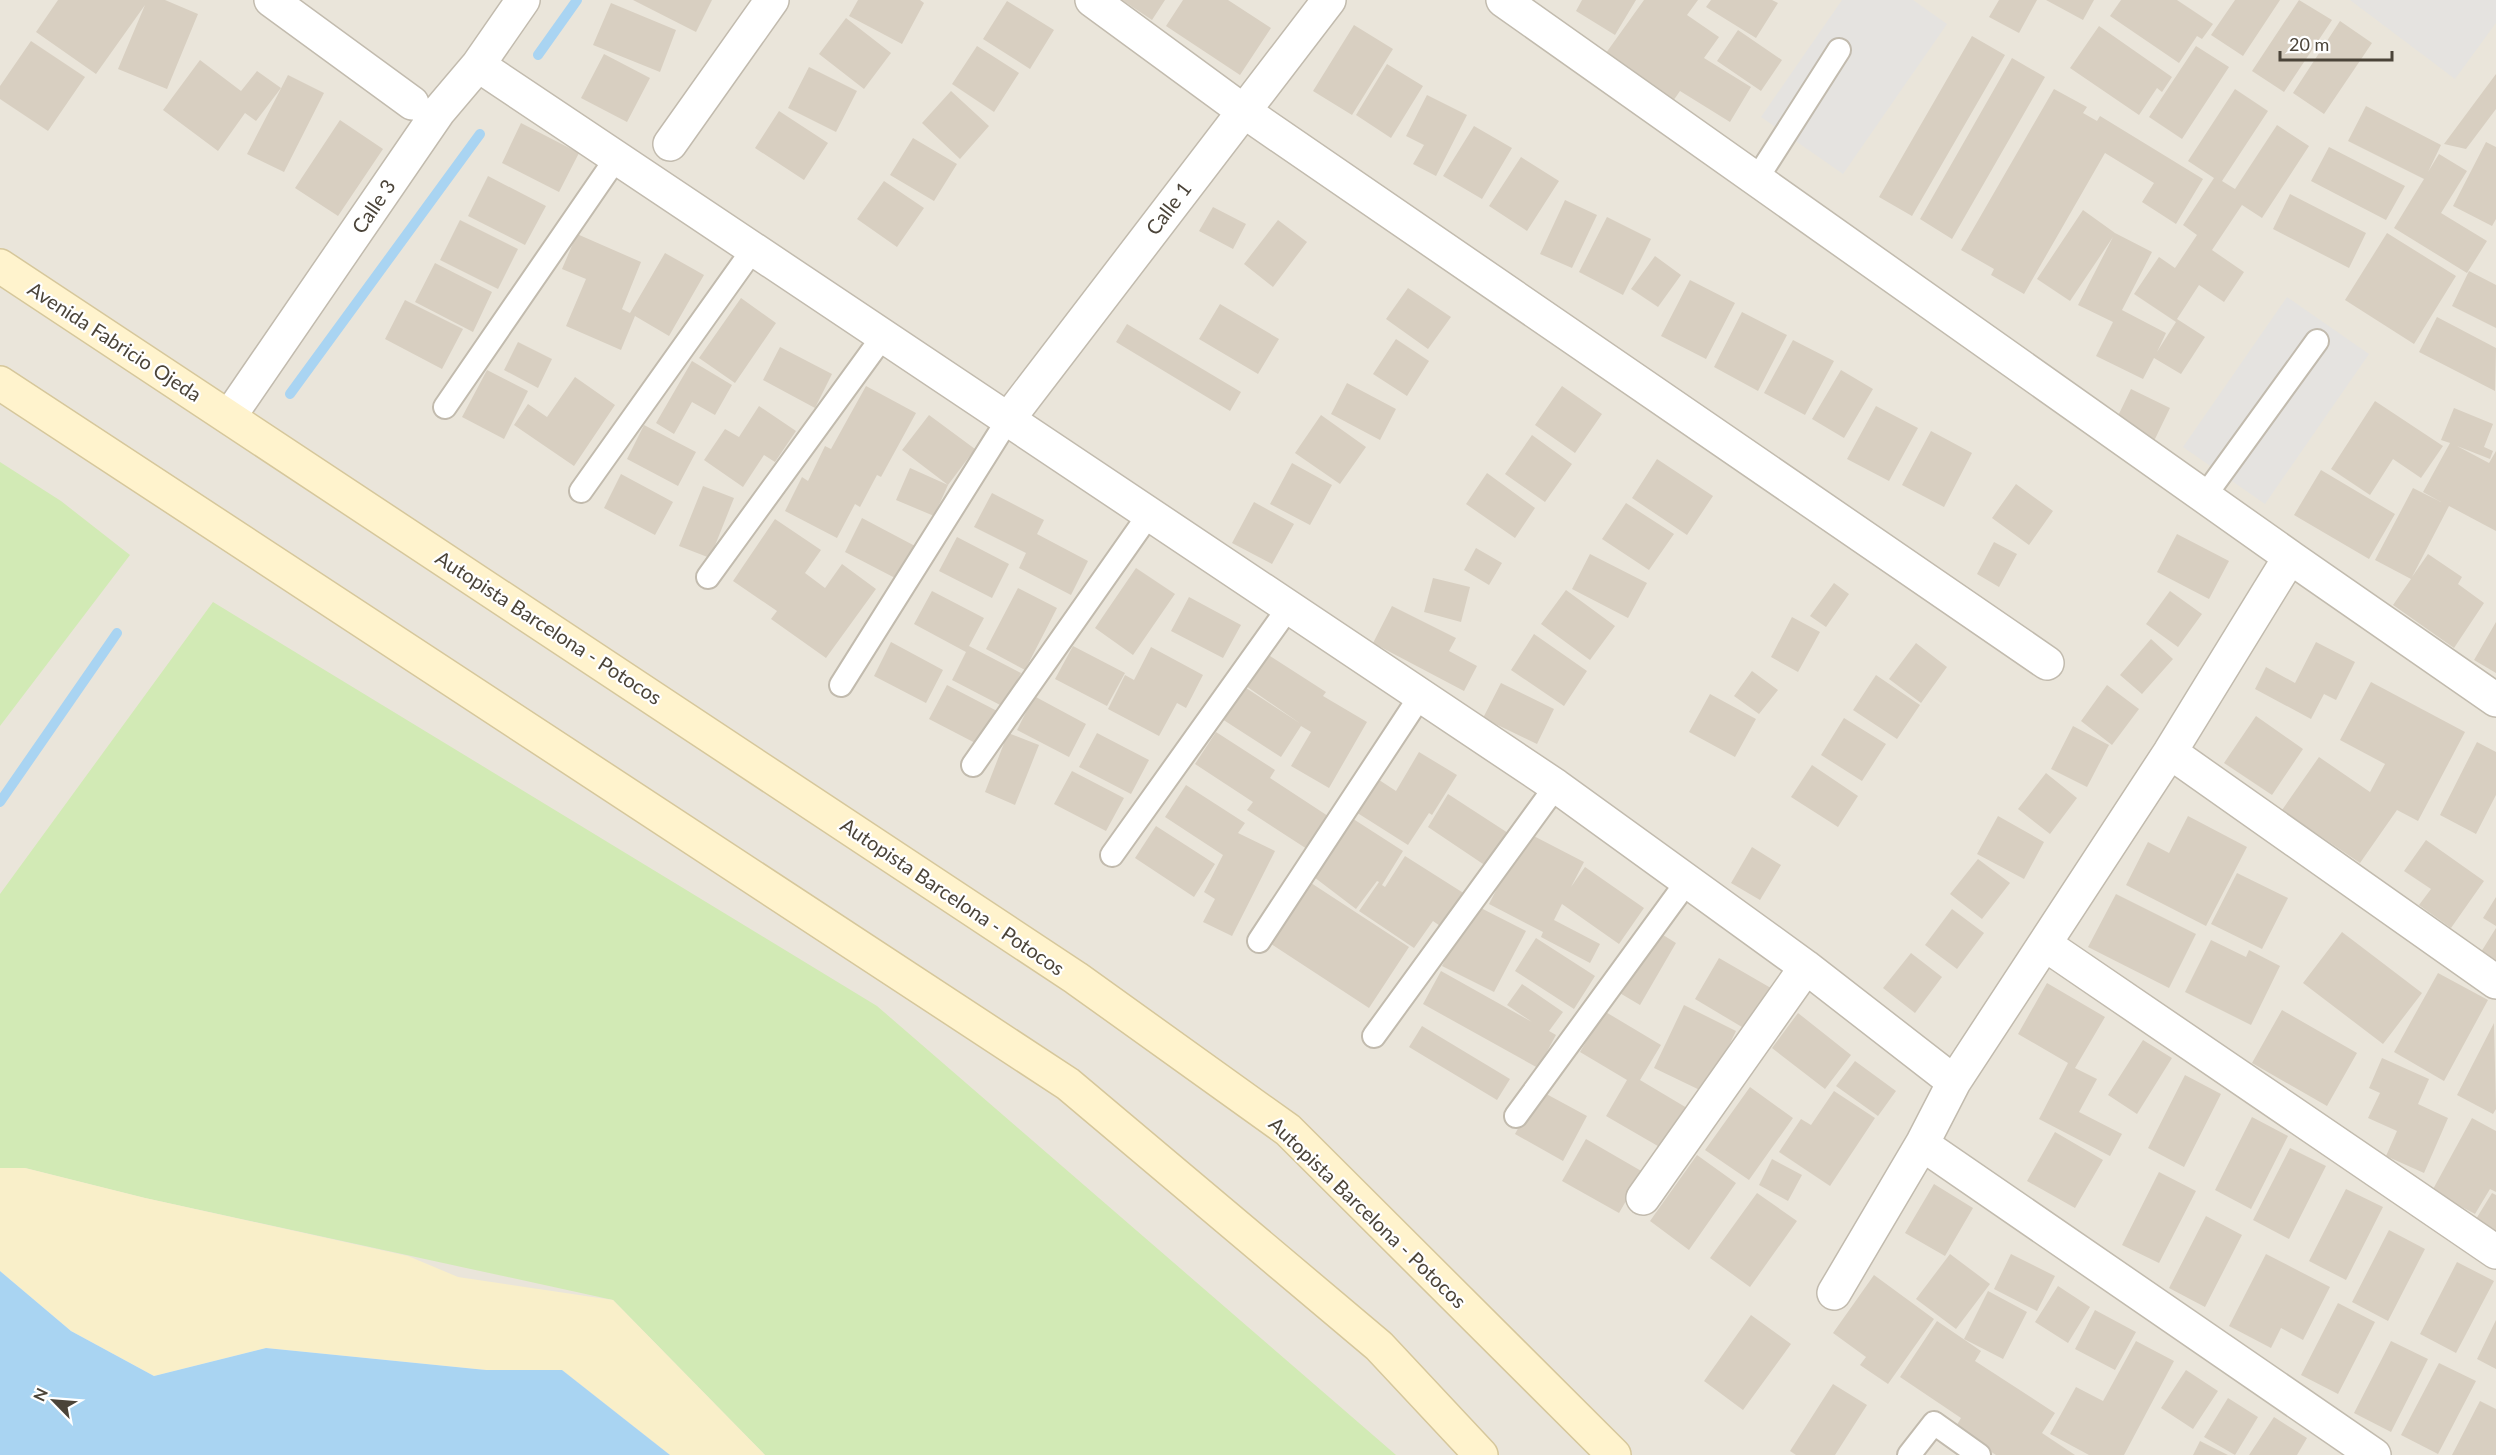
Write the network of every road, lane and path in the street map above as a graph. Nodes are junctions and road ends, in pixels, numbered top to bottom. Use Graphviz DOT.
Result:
graph roads {
  1 [pos="271,0"];
  2 [pos="523,0"];
  3 [pos="772,0"];
  4 [pos="1092,0"];
  5 [pos="1329,0"];
  6 [pos="1503,0"];
  7 [pos="1839,50"];
  8 [pos="478,65"];
  9 [pos="412,103"];
  10 [pos="1242,110"];
  11 [pos="670,144"];
  12 [pos="617,157"];
  13 [pos="1756,180"];
  14 [pos="754,248"];
  15 [pos="0,266"];
  16 [pos="884,335"];
  17 [pos="2317,341"];
  18 [pos="0,383"];
  19 [pos="445,407"];
  20 [pos="229,417"];
  21 [pos="1009,418"];
  22 [pos="581,491"];
  23 [pos="2204,497"];
  24 [pos="1150,513"];
  25 [pos="2289,557"];
  26 [pos="708,578"];
  27 [pos="1289,607"];
  28 [pos="2047,663"];
  29 [pos="841,685"];
  30 [pos="1421,695"];
  31 [pos="2496,700"];
  32 [pos="2170,752"];
  33 [pos="973,765"];
  34 [pos="1556,786"];
  35 [pos="1112,855"];
  36 [pos="1686,883"];
  37 [pos="1259,942"];
  38 [pos="2046,945"];
  39 [pos="1806,967"];
  40 [pos="2496,982"];
  41 [pos="1374,1036"];
  42 [pos="1954,1082"];
  43 [pos="1516,1116"];
  44 [pos="1922,1144"];
  45 [pos="1643,1197"];
  46 [pos="2496,1252"];
  47 [pos="1834,1293"];
  48 [pos="1481,1455"];
  49 [pos="1614,1455"];
  50 [pos="1909,1455"];
  51 [pos="1979,1455"];
  52 [pos="2374,1455"];
  1 -- 9 [label="street"];
  2 -- 8 [label="street, Calle 3"];
  3 -- 11 [label="street"];
  4 -- 10 [label="street"];
  5 -- 10 [label="street, Calle 1"];
  6 -- 13 [label="street"];
  7 -- 13 [label="lane"];
  8 -- 12 [label="street"];
  8 -- 20 [label="street, Calle 3"];
  10 -- 21 [label="street, Calle 1"];
  10 -- 28 [label="street"];
  12 -- 14 [label="street"];
  12 -- 19 [label="lane"];
  13 -- 23 [label="street"];
  14 -- 16 [label="street"];
  14 -- 22 [label="lane"];
  15 -- 20 [label="street, Avenida Fabricio Ojeda"];
  16 -- 21 [label="street"];
  16 -- 26 [label="lane"];
  17 -- 23 [label="lane"];
  18 -- 48 [label="street"];
  20 -- 49 [label="street, Autopista Barcelona - Potocos"];
  21 -- 24 [label="street"];
  21 -- 29 [label="lane"];
  23 -- 25 [label="street"];
  24 -- 27 [label="street"];
  24 -- 33 [label="lane"];
  25 -- 31 [label="street"];
  25 -- 32 [label="street"];
  27 -- 30 [label="street"];
  27 -- 35 [label="lane"];
  30 -- 34 [label="street"];
  30 -- 37 [label="lane"];
  32 -- 38 [label="street"];
  32 -- 40 [label="street"];
  34 -- 36 [label="street"];
  34 -- 41 [label="lane"];
  36 -- 39 [label="street"];
  36 -- 43 [label="lane"];
  38 -- 42 [label="street"];
  38 -- 46 [label="street"];
  39 -- 42 [label="street"];
  39 -- 45 [label="street"];
  42 -- 44 [label="street"];
  44 -- 47 [label="street"];
  44 -- 52 [label="street"];
  50 -- 51 [label="lane"];
}
